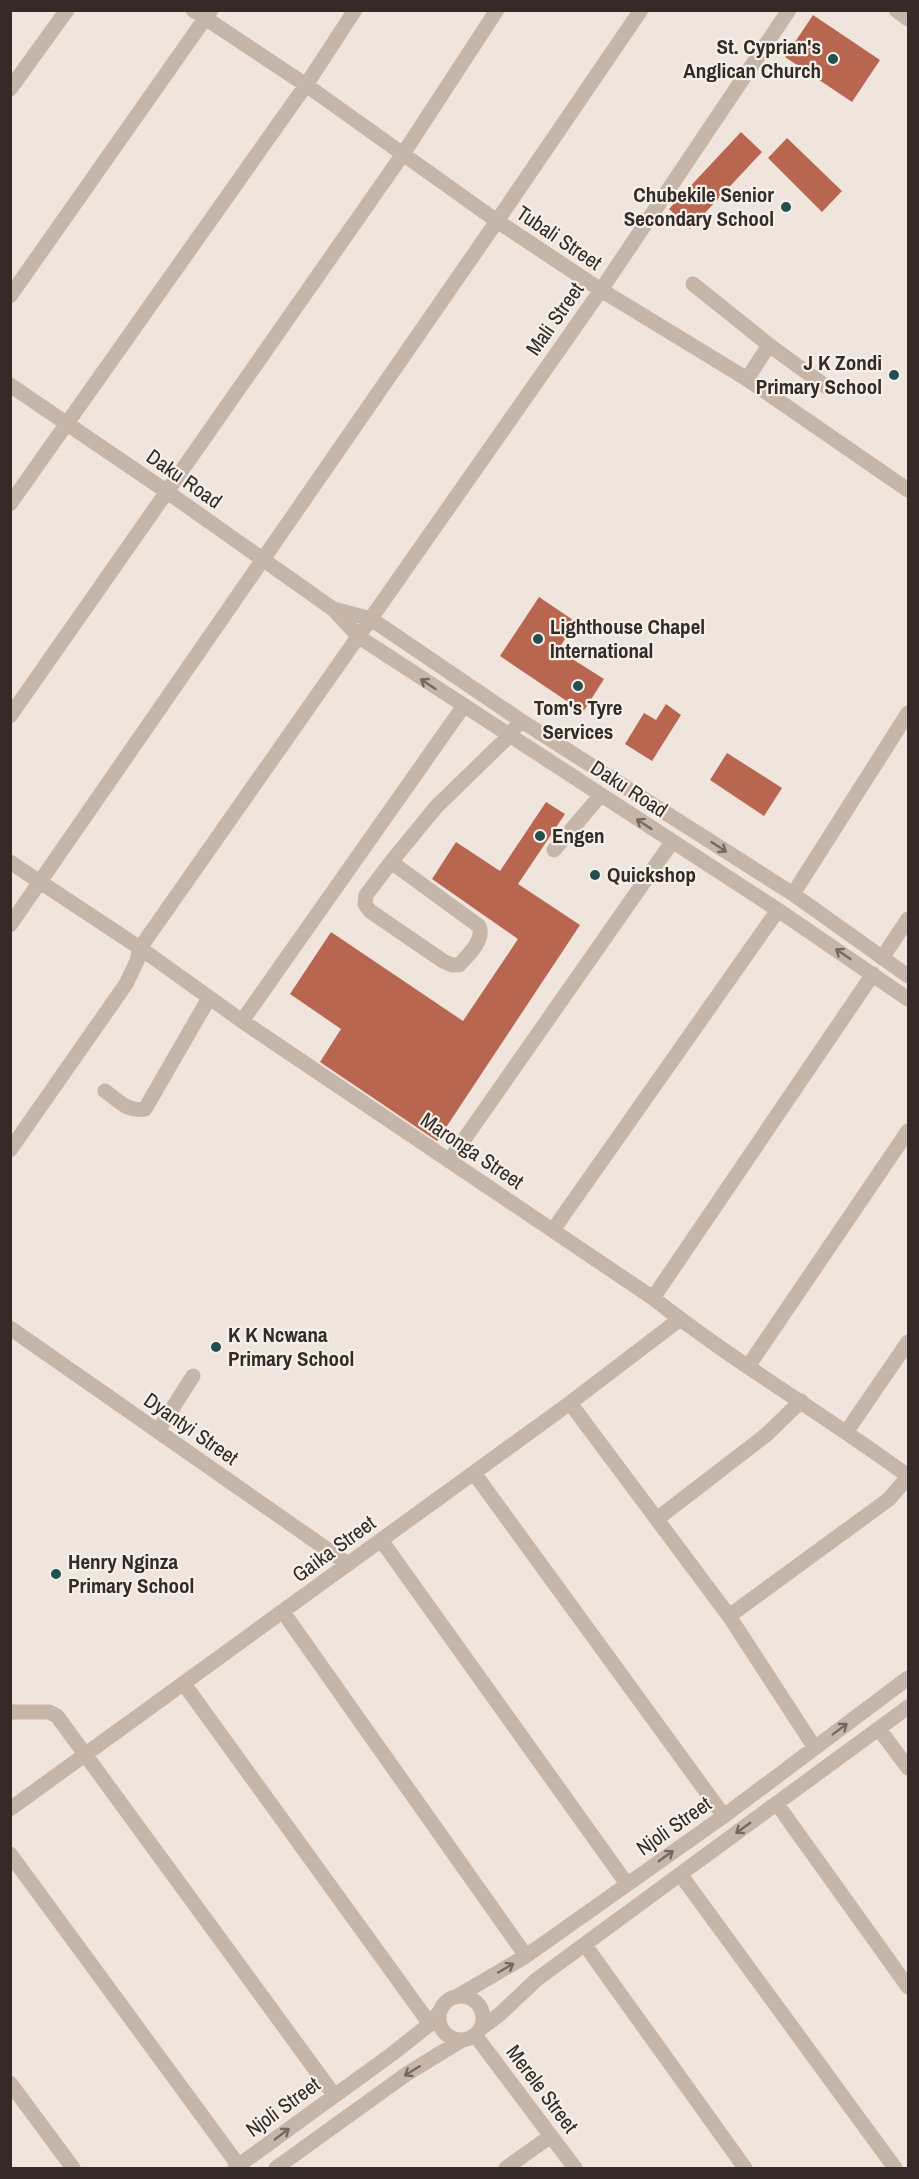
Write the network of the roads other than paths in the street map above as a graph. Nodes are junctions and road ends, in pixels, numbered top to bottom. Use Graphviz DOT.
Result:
graph roads {
  1 [pos="67,10"];
  2 [pos="355,10"];
  3 [pos="496,10"];
  4 [pos="641,10"];
  5 [pos="789,10"];
  6 [pos="896,10"];
  7 [pos="203,13"];
  8 [pos="909,19"];
  9 [pos="306,85"];
  10 [pos="10,89"];
  11 [pos="403,154"];
  12 [pos="497,221"];
  13 [pos="693,284"];
  14 [pos="601,291"];
  15 [pos="10,296"];
  16 [pos="769,345"];
  17 [pos="747,379"];
  18 [pos="10,385"];
  19 [pos="828,388"];
  20 [pos="66,424"];
  21 [pos="909,490"];
  22 [pos="166,491"];
  23 [pos="10,504"];
  24 [pos="263,560"];
  25 [pos="333,609"];
  26 [pos="371,619"];
  27 [pos="359,638"];
  28 [pos="463,707"];
  29 [pos="909,712"];
  30 [pos="10,716"];
  31 [pos="520,720"];
  32 [pos="509,736"];
  33 [pos="600,796"];
  34 [pos="672,842"];
  35 [pos="554,850"];
  36 [pos="10,862"];
  37 [pos="391,862"];
  38 [pos="39,882"];
  39 [pos="793,894"];
  40 [pos="778,910"];
  41 [pos="909,919"];
  42 [pos="10,925"];
  43 [pos="140,948"];
  44 [pos="882,958"];
  45 [pos="873,974"];
  46 [pos="909,976"];
  47 [pos="209,998"];
  48 [pos="909,999"];
  49 [pos="242,1021"];
  50 [pos="105,1091"];
  51 [pos="909,1131"];
  52 [pos="10,1150"];
  53 [pos="449,1161"];
  54 [pos="553,1230"];
  55 [pos="653,1298"];
  56 [pos="680,1319"];
  57 [pos="10,1328"];
  58 [pos="909,1342"];
  59 [pos="749,1365"];
  60 [pos="193,1376"];
  61 [pos="801,1401"];
  62 [pos="570,1403"];
  63 [pos="158,1431"];
  64 [pos="847,1431"];
  65 [pos="474,1473"];
  66 [pos="909,1476"];
  67 [pos="657,1519"];
  68 [pos="381,1540"];
  69 [pos="348,1563"];
  70 [pos="283,1612"];
  71 [pos="729,1616"];
  72 [pos="909,1678"];
  73 [pos="184,1684"];
  74 [pos="909,1707"];
  75 [pos="10,1712"];
  76 [pos="879,1729"];
  77 [pos="815,1748"];
  78 [pos="85,1756"];
  79 [pos="909,1768"];
  80 [pos="777,1804"];
  81 [pos="10,1809"];
  82 [pos="724,1816"];
  83 [pos="10,1854"];
  84 [pos="680,1874"];
  85 [pos="627,1884"];
  86 [pos="585,1945"];
  87 [pos="526,1956"];
  88 [pos="909,1987"];
  89 [pos="456,1997"];
  90 [pos="440,2011"];
  91 [pos="430,2024"];
  92 [pos="472,2035"];
  93 [pos="10,2083"];
  94 [pos="334,2095"];
  95 [pos="551,2136"];
  96 [pos="237,2167"];
  97 [pos="74,2169"];
  98 [pos="276,2169"];
  99 [pos="506,2169"];
  100 [pos="575,2169"];
  101 [pos="745,2169"];
  102 [pos="895,2169"];
  1 -- 10 [label="street"];
  2 -- 9 [label="street"];
  3 -- 11 [label="street"];
  4 -- 12 [label="street"];
  5 -- 14 [label="street, Mali Street"];
  6 -- 8 [label="street"];
  7 -- 9 [label="street, Tubali Street"];
  7 -- 15 [label="street"];
  9 -- 11 [label="street, Tubali Street"];
  9 -- 20 [label="street"];
  11 -- 12 [label="street, Tubali Street"];
  11 -- 22 [label="street"];
  12 -- 14 [label="street, Tubali Street"];
  12 -- 24 [label="street"];
  13 -- 16 [label="street"];
  14 -- 17 [label="street, Tubali Street"];
  14 -- 26 [label="street, Mali Street"];
  16 -- 17 [label="street"];
  16 -- 19 [label="street"];
  17 -- 21 [label="street, Tubali Street"];
  18 -- 20 [label="street, Daku Road"];
  20 -- 22 [label="street, Daku Road"];
  20 -- 23 [label="street"];
  22 -- 24 [label="street, Daku Road"];
  22 -- 30 [label="street"];
  24 -- 25 [label="street, Daku Road"];
  24 -- 38 [label="street"];
  25 -- 26 [label="street, Daku Road"];
  25 -- 27 [label="street, Daku Road"];
  26 -- 27 [label="street, Mali Street"];
  26 -- 31 [label="street, Daku Road"];
  28 -- 27 [label="street, Daku Road, one-way"];
  27 -- 43 [label="street, Mali Street"];
  28 -- 32 [label="street, Daku Road"];
  28 -- 49 [label="street"];
  29 -- 39 [label="street"];
  31 -- 32 [label="street"];
  31 -- 39 [label="street, Daku Road, one-way"];
  32 -- 33 [label="street, Daku Road"];
  32 -- 37 [label="street"];
  34 -- 33 [label="street, Daku Road, one-way"];
  33 -- 35 [label="street"];
  34 -- 40 [label="street, Daku Road"];
  34 -- 53 [label="street"];
  36 -- 38 [label="street, Maronga Street"];
  37 -- 37 [label="street"];
  38 -- 42 [label="street"];
  38 -- 43 [label="street, Maronga Street"];
  39 -- 44 [label="street, Daku Road"];
  45 -- 40 [label="street, Daku Road, one-way"];
  40 -- 54 [label="street"];
  41 -- 44 [label="street"];
  43 -- 47 [label="street, Maronga Street"];
  43 -- 52 [label="street, Mali Street"];
  44 -- 46 [label="street, Daku Road"];
  45 -- 48 [label="street, Daku Road"];
  45 -- 55 [label="street"];
  47 -- 49 [label="street, Maronga Street"];
  47 -- 50 [label="street"];
  49 -- 53 [label="street, Maronga Street"];
  51 -- 59 [label="street"];
  53 -- 54 [label="street, Maronga Street"];
  54 -- 55 [label="street, Maronga Street"];
  55 -- 56 [label="street, Maronga Street"];
  56 -- 59 [label="street, Maronga Street"];
  56 -- 62 [label="street, Gaika Street"];
  57 -- 63 [label="street, Dyantyi Street"];
  58 -- 64 [label="street"];
  59 -- 61 [label="street, Maronga Street"];
  60 -- 63 [label="street"];
  61 -- 64 [label="street, Maronga Street"];
  61 -- 67 [label="street"];
  62 -- 65 [label="street, Gaika Street"];
  62 -- 67 [label="street"];
  63 -- 69 [label="street, Dyantyi Street"];
  64 -- 66 [label="street, Maronga Street"];
  65 -- 68 [label="street, Gaika Street"];
  65 -- 82 [label="street"];
  66 -- 71 [label="street"];
  67 -- 71 [label="street"];
  68 -- 69 [label="street, Gaika Street"];
  68 -- 85 [label="street"];
  69 -- 70 [label="street, Gaika Street"];
  70 -- 73 [label="street, Gaika Street"];
  70 -- 87 [label="street"];
  71 -- 77 [label="street"];
  77 -- 72 [label="street, Njoli Street, one-way"];
  73 -- 78 [label="street, Gaika Street"];
  73 -- 91 [label="street"];
  74 -- 76 [label="street, Njoli Street"];
  75 -- 78 [label="street"];
  76 -- 79 [label="street"];
  76 -- 80 [label="street, Njoli Street"];
  77 -- 82 [label="street, Njoli Street"];
  78 -- 81 [label="street, Gaika Street"];
  78 -- 94 [label="street"];
  80 -- 84 [label="street, Njoli Street, one-way"];
  80 -- 88 [label="street"];
  85 -- 82 [label="street, Njoli Street, one-way"];
  83 -- 96 [label="street"];
  84 -- 86 [label="street, Njoli Street"];
  84 -- 102 [label="street"];
  85 -- 87 [label="street, Njoli Street"];
  86 -- 92 [label="street, Njoli Street"];
  86 -- 101 [label="street"];
  89 -- 87 [label="street, Njoli Street, one-way"];
  89 -- 90 [label="street"];
  89 -- 92 [label="street"];
  90 -- 91 [label="street, Njoli Street"];
  90 -- 92 [label="street"];
  91 -- 94 [label="street, Njoli Street"];
  92 -- 95 [label="street, Merele Street"];
  92 -- 98 [label="street, Njoli Street, one-way"];
  93 -- 97 [label="street"];
  96 -- 94 [label="street, Njoli Street, one-way"];
  95 -- 99 [label="street"];
  95 -- 100 [label="street, Merele Street"];
}
